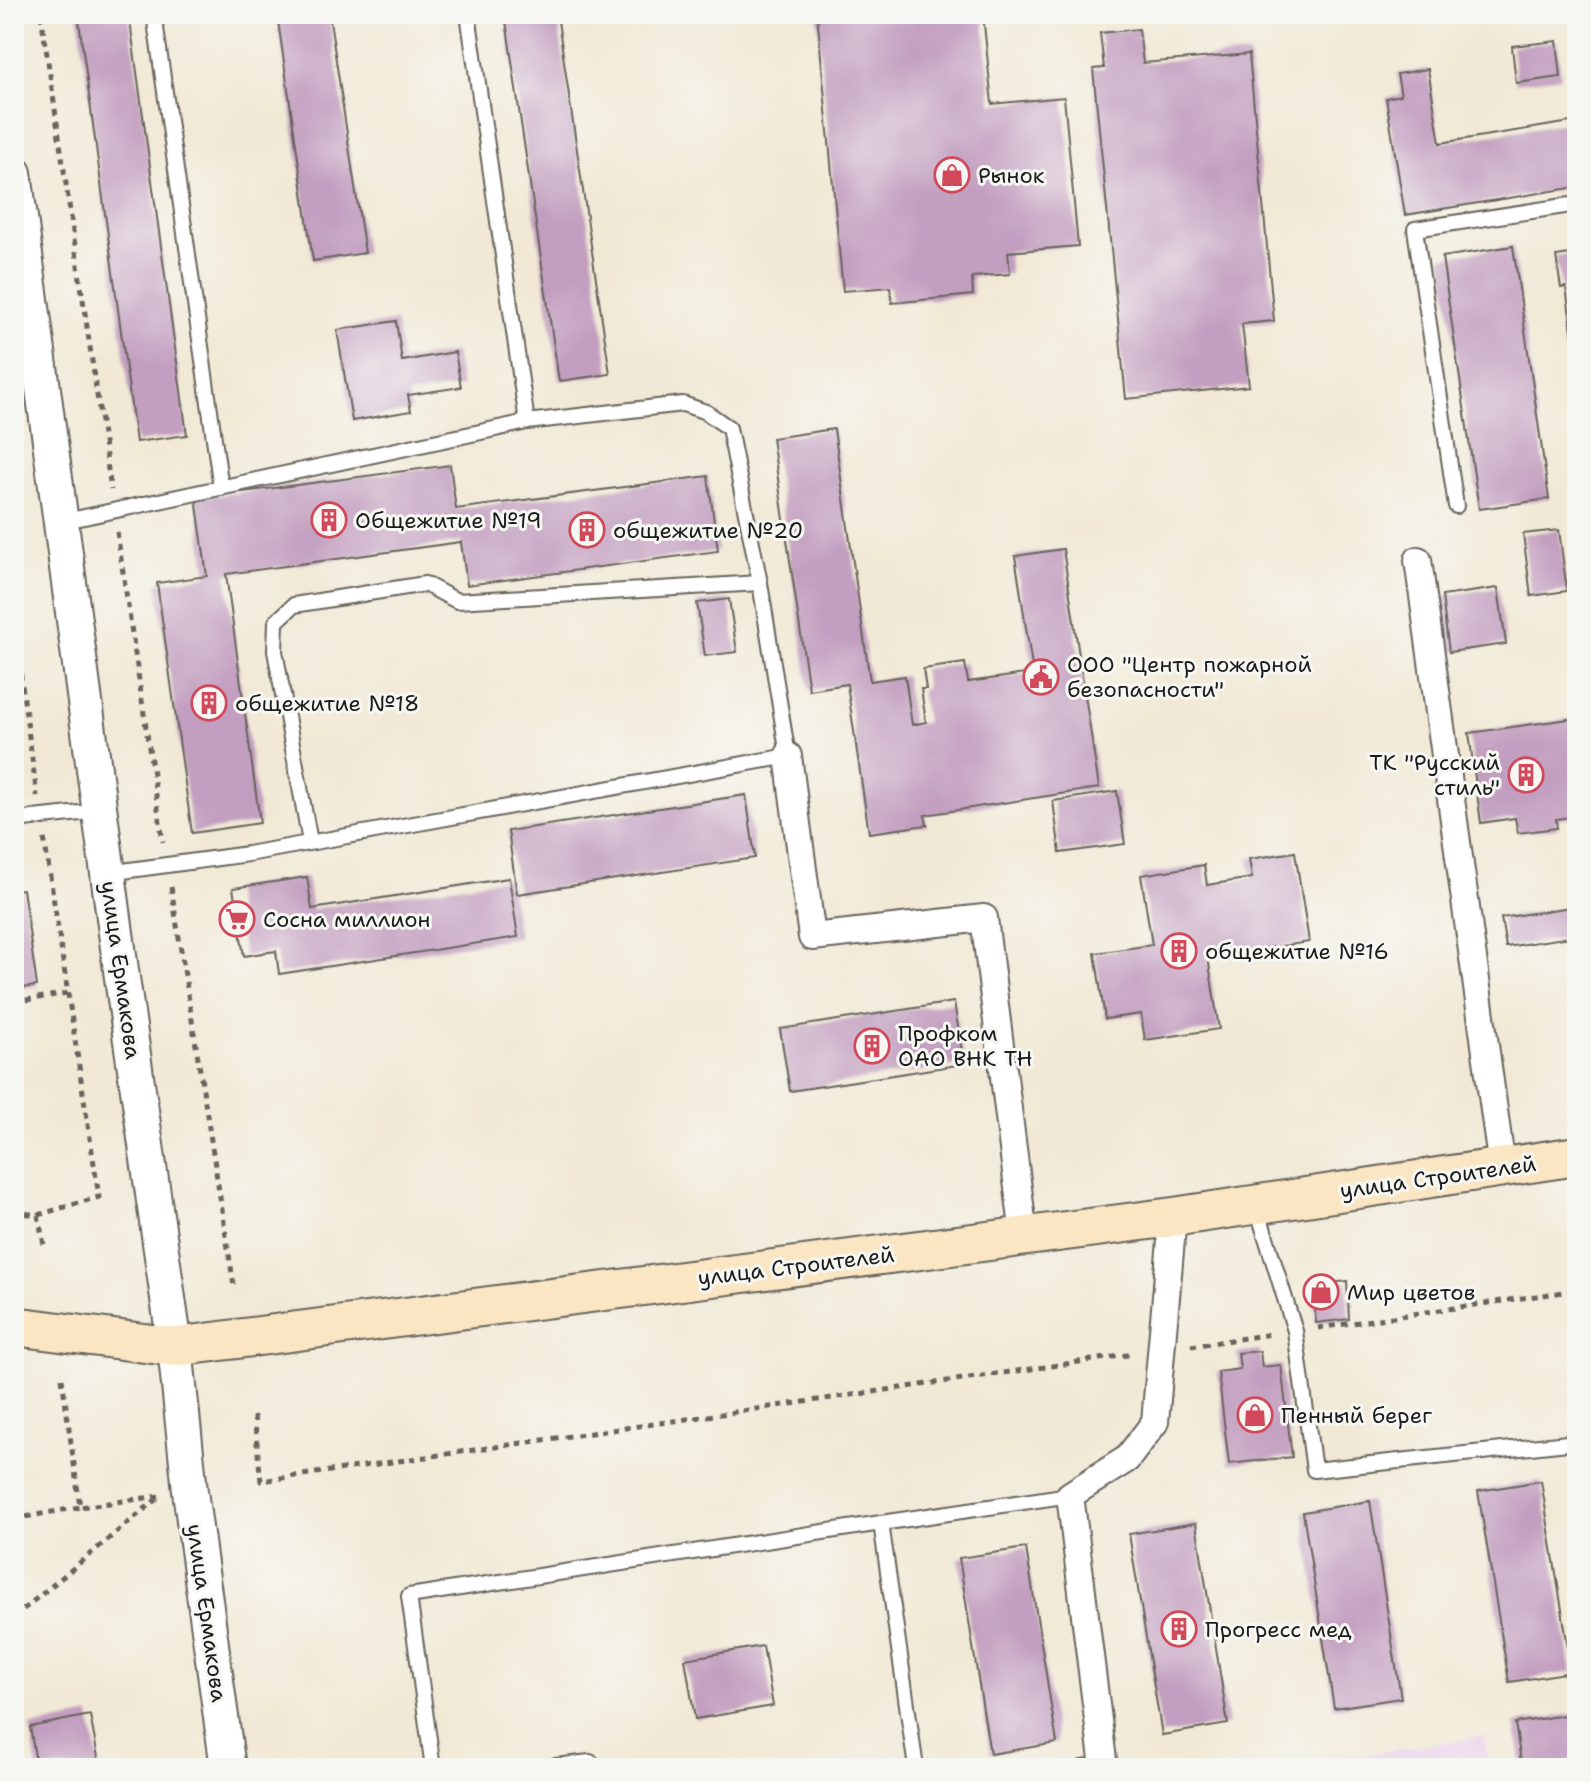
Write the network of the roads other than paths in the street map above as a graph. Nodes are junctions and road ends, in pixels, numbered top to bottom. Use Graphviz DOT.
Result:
graph roads {
  1 [pos="154,14"];
  2 [pos="468,14"];
  3 [pos="14,173"];
  4 [pos="1577,204"];
  5 [pos="527,422"];
  6 [pos="221,488"];
  7 [pos="1456,506"];
  8 [pos="60,522"];
  9 [pos="1418,560"];
  10 [pos="760,583"];
  11 [pos="788,756"];
  12 [pos="100,811"];
  13 [pos="14,820"];
  14 [pos="310,842"];
  15 [pos="108,873"];
  16 [pos="1577,1156"];
  17 [pos="1502,1168"];
  18 [pos="1256,1204"];
  19 [pos="1173,1217"];
  20 [pos="1024,1236"];
  21 [pos="14,1326"];
  22 [pos="175,1347"];
  23 [pos="1577,1442"];
  24 [pos="1070,1495"];
  25 [pos="881,1523"];
  26 [pos="1096,1767"];
  27 [pos="228,1768"];
  28 [pos="433,1768"];
  29 [pos="538,1768"];
  30 [pos="599,1768"];
  31 [pos="916,1768"];
  1 -- 6 [label="lane"];
  2 -- 5 [label="lane"];
  3 -- 8 [label="street, улица Ермакова"];
  4 -- 7 [label="lane"];
  5 -- 6 [label="lane"];
  5 -- 10 [label="lane"];
  6 -- 8 [label="lane"];
  8 -- 12 [label="street, улица Ермакова"];
  9 -- 17 [label="street"];
  10 -- 11 [label="lane"];
  10 -- 14 [label="lane"];
  11 -- 14 [label="lane"];
  11 -- 20 [label="street"];
  12 -- 13 [label="lane"];
  12 -- 15 [label="street, улица Ермакова"];
  14 -- 15 [label="lane"];
  15 -- 22 [label="street, улица Ермакова"];
  16 -- 17 [label="main road, улица Строителей"];
  17 -- 18 [label="main road, улица Строителей"];
  18 -- 19 [label="main road, улица Строителей"];
  18 -- 23 [label="lane"];
  19 -- 20 [label="main road, улица Строителей"];
  19 -- 24 [label="street"];
  20 -- 22 [label="main road, улица Строителей"];
  21 -- 22 [label="main road, улица Строителей"];
  22 -- 27 [label="street, улица Ермакова"];
  24 -- 25 [label="lane"];
  24 -- 26 [label="street"];
  25 -- 28 [label="lane"];
  25 -- 31 [label="lane"];
  29 -- 30 [label="lane"];
}
